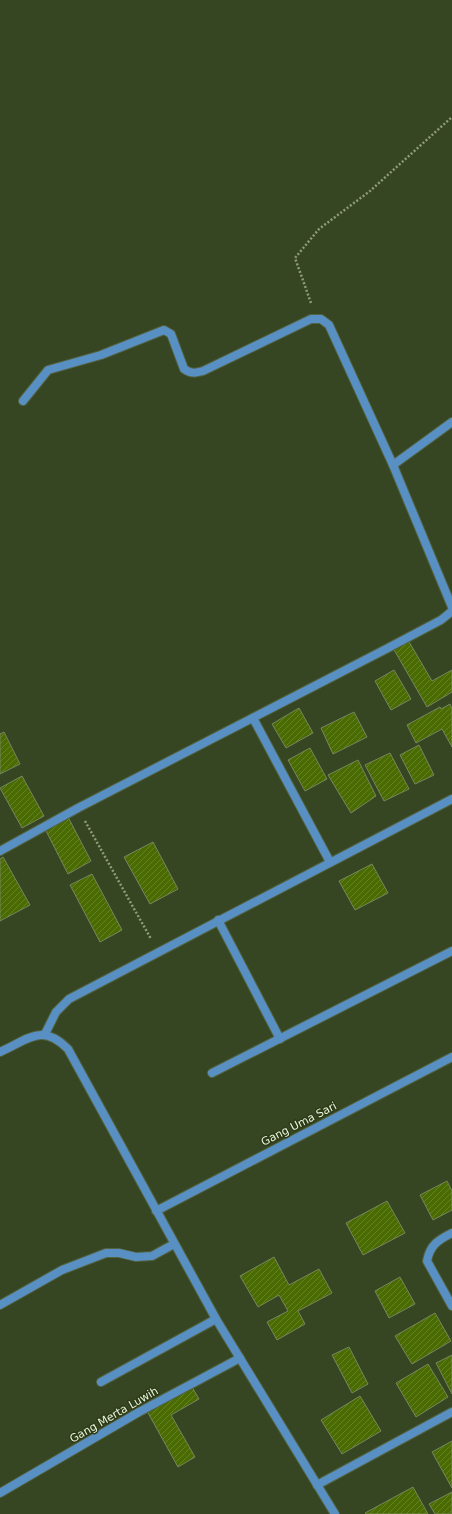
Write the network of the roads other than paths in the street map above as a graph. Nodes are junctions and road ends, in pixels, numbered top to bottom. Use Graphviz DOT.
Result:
graph roads {
  1 [pos="23,401"];
  2 [pos="452,422"];
  3 [pos="393,465"];
  4 [pos="452,607"];
  5 [pos="452,611"];
  6 [pos="253,718"];
  7 [pos="452,799"];
  8 [pos="0,851"];
  9 [pos="330,862"];
  10 [pos="218,920"];
  11 [pos="452,951"];
  12 [pos="46,1034"];
  13 [pos="280,1039"];
  14 [pos="0,1052"];
  15 [pos="452,1057"];
  16 [pos="212,1073"];
  17 [pos="156,1211"];
  18 [pos="452,1233"];
  19 [pos="174,1244"];
  20 [pos="0,1305"];
  21 [pos="452,1306"];
  22 [pos="216,1318"];
  23 [pos="240,1358"];
  24 [pos="101,1382"];
  25 [pos="452,1412"];
  26 [pos="317,1485"];
  27 [pos="0,1493"];
  28 [pos="335,1514"];
  1 -- 3 [label="street"];
  2 -- 3 [label="street"];
  3 -- 4 [label="street"];
  5 -- 6 [label="street"];
  6 -- 8 [label="street"];
  6 -- 9 [label="street"];
  7 -- 9 [label="street"];
  9 -- 10 [label="street"];
  10 -- 12 [label="street"];
  10 -- 13 [label="street"];
  11 -- 13 [label="street"];
  12 -- 14 [label="street"];
  12 -- 17 [label="street"];
  13 -- 16 [label="street"];
  15 -- 17 [label="street, Gang Uma Sari"];
  17 -- 19 [label="street"];
  18 -- 21 [label="street"];
  19 -- 20 [label="street"];
  19 -- 22 [label="street"];
  22 -- 23 [label="street"];
  22 -- 24 [label="street"];
  23 -- 26 [label="street"];
  23 -- 27 [label="street, Gang Merta Luwih"];
  25 -- 26 [label="street"];
  26 -- 28 [label="street"];
}
